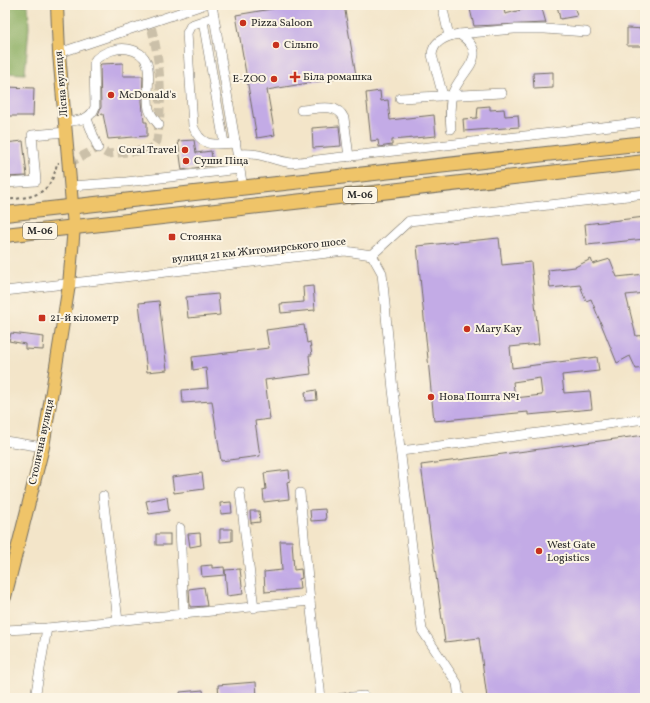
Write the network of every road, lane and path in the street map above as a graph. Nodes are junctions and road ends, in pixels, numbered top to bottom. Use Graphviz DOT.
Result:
graph roads {
  1 [pos="57,5"];
  2 [pos="203,5"];
  3 [pos="212,5"];
  4 [pos="442,5"];
  5 [pos="191,7"];
  6 [pos="214,18"];
  7 [pos="203,21"];
  8 [pos="586,32"];
  9 [pos="459,34"];
  10 [pos="449,36"];
  11 [pos="59,53"];
  12 [pos="502,93"];
  13 [pos="448,96"];
  14 [pos="400,98"];
  15 [pos="301,110"];
  16 [pos="87,119"];
  17 [pos="645,122"];
  18 [pos="159,125"];
  19 [pos="66,127"];
  20 [pos="451,129"];
  21 [pos="236,142"];
  22 [pos="224,143"];
  23 [pos="645,144"];
  24 [pos="98,148"];
  25 [pos="238,154"];
  26 [pos="349,157"];
  27 [pos="645,162"];
  28 [pos="240,169"];
  29 [pos="5,183"];
  30 [pos="71,186"];
  31 [pos="242,188"];
  32 [pos="645,194"];
  33 [pos="72,206"];
  34 [pos="5,214"];
  35 [pos="74,227"];
  36 [pos="5,235"];
  37 [pos="372,255"];
  38 [pos="69,285"];
  39 [pos="5,291"];
  40 [pos="645,419"];
  41 [pos="5,441"];
  42 [pos="43,447"];
  43 [pos="401,451"];
  44 [pos="240,492"];
  45 [pos="300,493"];
  46 [pos="103,496"];
  47 [pos="180,528"];
  48 [pos="5,597"];
  49 [pos="310,601"];
  50 [pos="254,608"];
  51 [pos="184,615"];
  52 [pos="118,621"];
  53 [pos="47,628"];
  54 [pos="5,630"];
  55 [pos="35,698"];
  56 [pos="321,698"];
  57 [pos="341,698"];
  58 [pos="364,698"];
  59 [pos="459,698"];
  1 -- 11 [label="main road, Лісна вулиця"];
  2 -- 5 [label="street"];
  3 -- 6 [label="street"];
  4 -- 10 [label="street"];
  5 -- 11 [label="street"];
  6 -- 7 [label="street"];
  6 -- 21 [label="street"];
  7 -- 22 [label="street"];
  7 -- 22 [label="street"];
  8 -- 9 [label="street"];
  9 -- 10 [label="street"];
  9 -- 13 [label="street"];
  10 -- 13 [label="street"];
  11 -- 19 [label="main road, Лісна вулиця"];
  12 -- 13 [label="street"];
  13 -- 14 [label="street"];
  13 -- 20 [label="street"];
  15 -- 26 [label="street"];
  16 -- 18 [label="street"];
  16 -- 19 [label="street"];
  16 -- 24 [label="street"];
  17 -- 26 [label="street"];
  19 -- 29 [label="street"];
  19 -- 30 [label="main road, Лісна вулиця"];
  21 -- 22 [label="street"];
  21 -- 25 [label="street"];
  23 -- 31 [label="highway, М-06"];
  25 -- 26 [label="street"];
  25 -- 28 [label="street"];
  27 -- 35 [label="highway, М-06"];
  28 -- 30 [label="street"];
  28 -- 31 [label="street"];
  30 -- 33 [label="main road, Лісна вулиця"];
  31 -- 33 [label="highway, М-06"];
  32 -- 37 [label="street"];
  33 -- 34 [label="highway, М-06"];
  33 -- 35 [label="main road, Лісна вулиця"];
  35 -- 36 [label="highway, М-06"];
  35 -- 38 [label="main road, Столична вулиця"];
  37 -- 38 [label="street, вулиця 21 км Житомирського шосе"];
  37 -- 43 [label="street"];
  38 -- 39 [label="street, вулиця 21 км Житомирського шосе"];
  38 -- 42 [label="main road, Столична вулиця"];
  40 -- 43 [label="street"];
  41 -- 42 [label="street"];
  42 -- 48 [label="main road, Столична вулиця"];
  43 -- 59 [label="street"];
  44 -- 50 [label="street"];
  45 -- 49 [label="street"];
  46 -- 52 [label="street"];
  47 -- 51 [label="street"];
  49 -- 50 [label="street"];
  49 -- 56 [label="street"];
  50 -- 51 [label="street"];
  51 -- 52 [label="street"];
  52 -- 53 [label="street"];
  53 -- 54 [label="street"];
  53 -- 55 [label="street"];
  57 -- 58 [label="street"];
}
